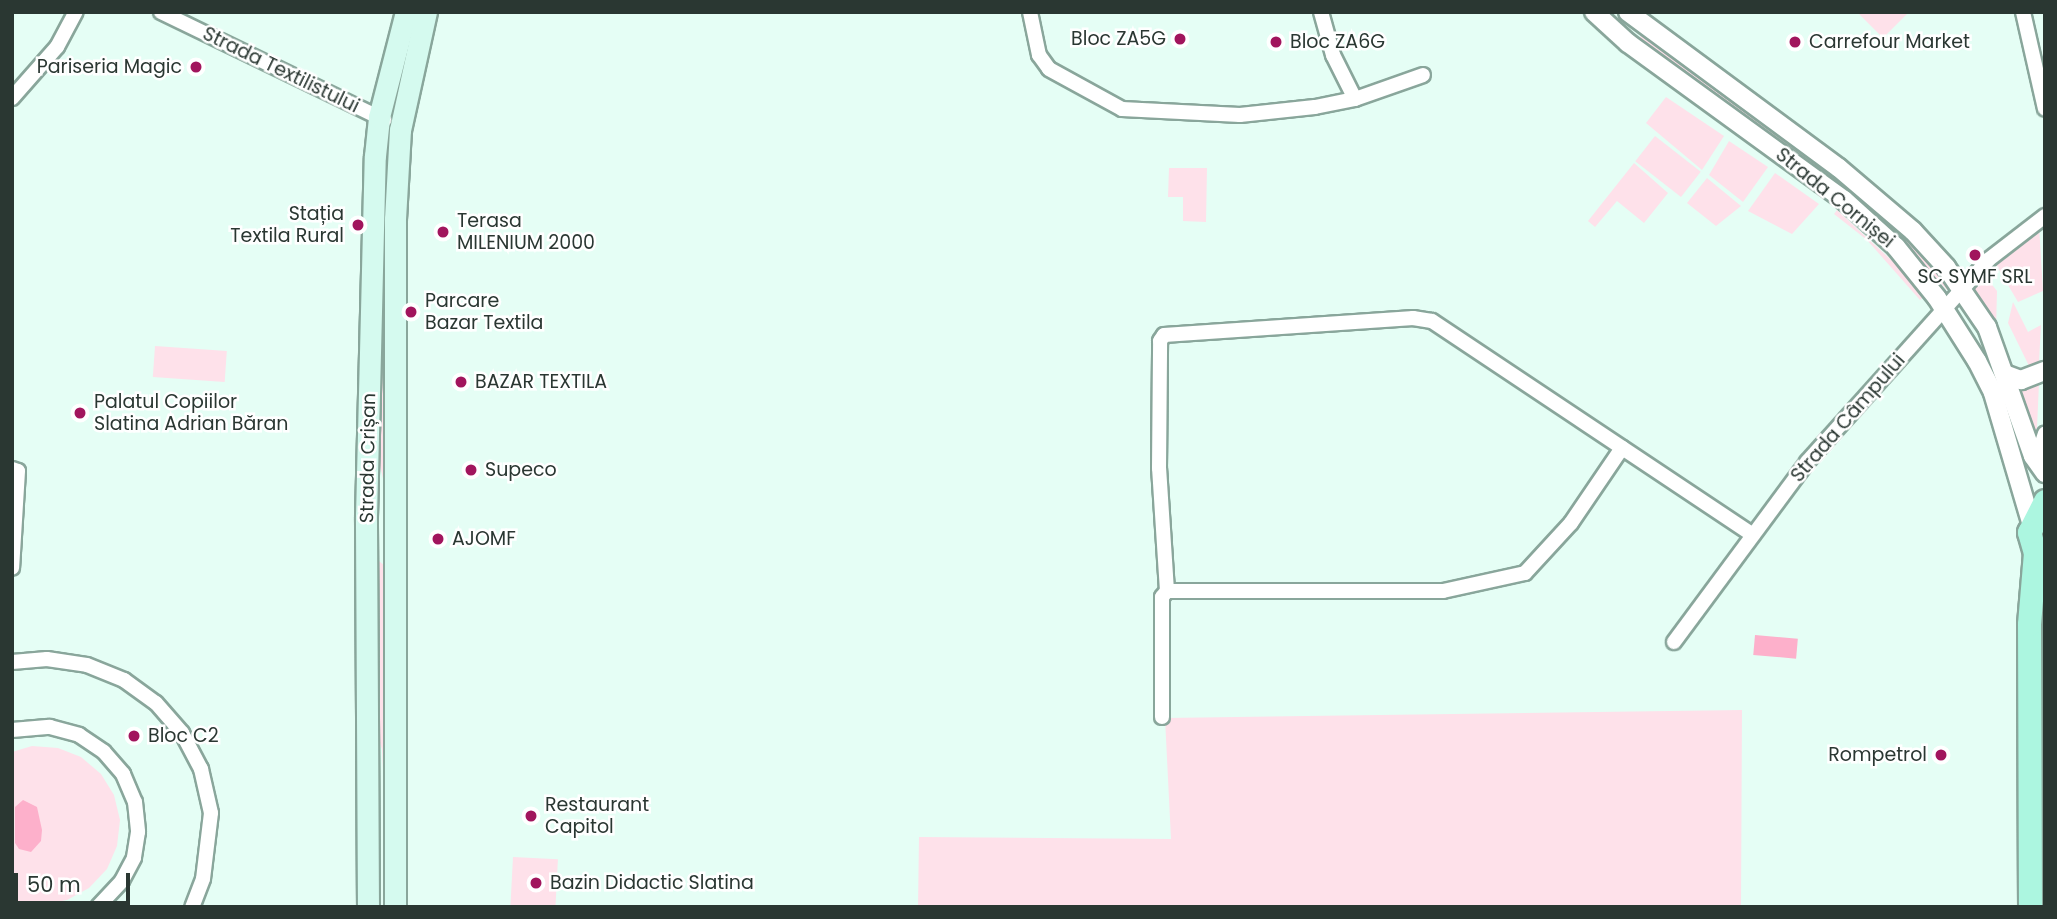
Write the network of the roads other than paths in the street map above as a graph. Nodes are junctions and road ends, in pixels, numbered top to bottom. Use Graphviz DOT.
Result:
graph roads {
  1 [pos="76,12"];
  2 [pos="162,12"];
  3 [pos="406,12"];
  4 [pos="426,12"];
  5 [pos="1030,12"];
  6 [pos="1321,12"];
  7 [pos="1594,12"];
  8 [pos="1628,12"];
  9 [pos="2023,12"];
  10 [pos="1423,75"];
  11 [pos="12,98"];
  12 [pos="1355,99"];
  13 [pos="2045,108"];
  14 [pos="379,117"];
  15 [pos="400,130"];
  16 [pos="2045,216"];
  17 [pos="1962,288"];
  18 [pos="1944,308"];
  19 [pos="2045,371"];
  20 [pos="2007,375"];
  21 [pos="2045,433"];
  22 [pos="1622,448"];
  23 [pos="2041,468"];
  24 [pos="12,469"];
  25 [pos="2045,501"];
  26 [pos="2031,522"];
  27 [pos="1751,534"];
  28 [pos="2040,559"];
  29 [pos="12,568"];
  30 [pos="1167,591"];
  31 [pos="1674,642"];
  32 [pos="12,662"];
  33 [pos="1162,717"];
  34 [pos="12,730"];
  35 [pos="98,907"];
  36 [pos="191,907"];
  37 [pos="368,907"];
  38 [pos="395,907"];
  39 [pos="2030,907"];
  1 -- 11 [label="street"];
  2 -- 14 [label="street, Strada Textilistului"];
  3 -- 14 [label="main road, Strada Crișan"];
  4 -- 15 [label="main road, Strada Crișan"];
  5 -- 12 [label="street"];
  6 -- 12 [label="street"];
  7 -- 18 [label="street, Strada Cornișei"];
  8 -- 17 [label="street, Strada Cornișei"];
  9 -- 13 [label="street"];
  10 -- 12 [label="street"];
  14 -- 15 [label="street, Strada Textilistului"];
  14 -- 37 [label="main road, Strada Crișan"];
  15 -- 38 [label="main road, Strada Crișan"];
  16 -- 17 [label="street, Strada Câmpului"];
  17 -- 18 [label="street, Strada Câmpului"];
  17 -- 20 [label="street, Strada Cornișei"];
  18 -- 26 [label="street, Strada Cornișei"];
  18 -- 27 [label="street, Strada Câmpului"];
  19 -- 20 [label="street"];
  20 -- 23 [label="street, Strada Cornișei"];
  21 -- 23 [label="street"];
  22 -- 27 [label="street"];
  22 -- 30 [label="street"];
  22 -- 30 [label="street"];
  24 -- 29 [label="street"];
  25 -- 26 [label="main road"];
  26 -- 28 [label="main road"];
  27 -- 31 [label="street, Strada Câmpului"];
  28 -- 39 [label="main road"];
  30 -- 33 [label="street"];
  32 -- 36 [label="street"];
  34 -- 35 [label="street"];
}
